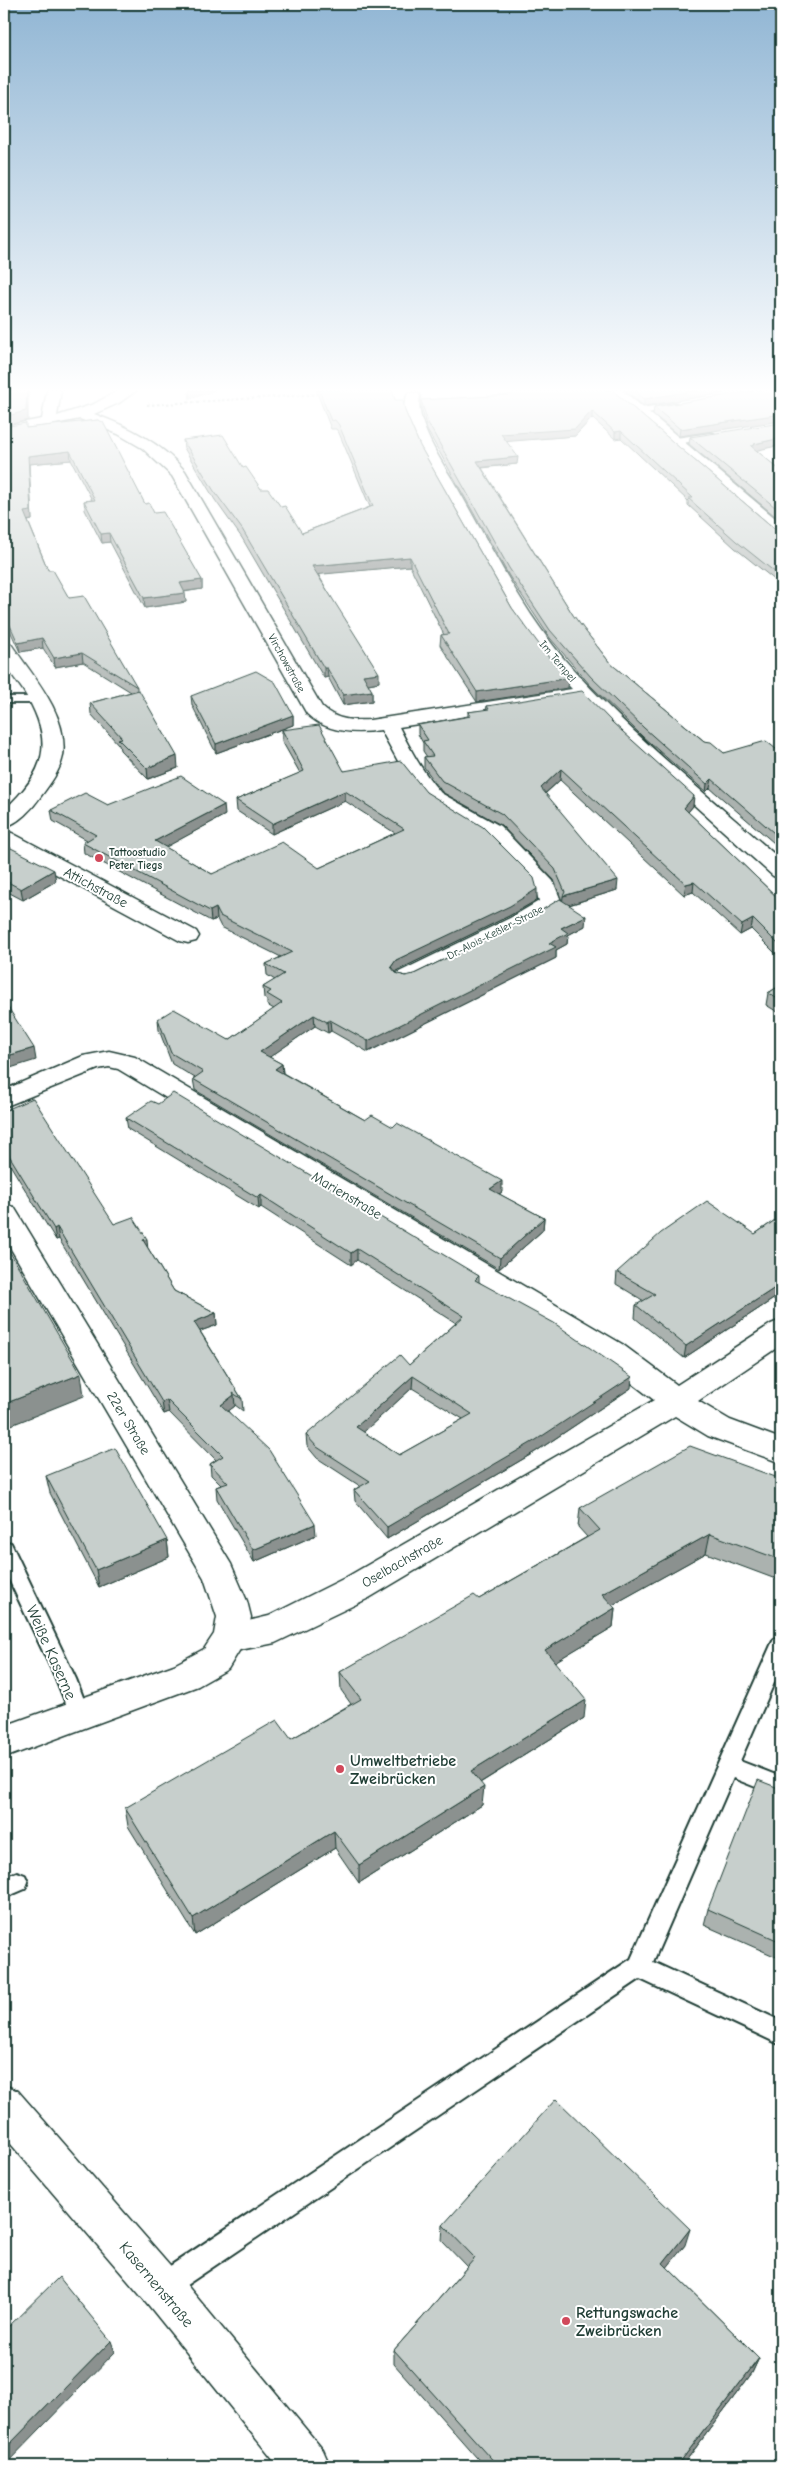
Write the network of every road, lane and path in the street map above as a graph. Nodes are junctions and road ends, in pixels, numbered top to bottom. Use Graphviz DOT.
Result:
graph roads {
  1 [pos="197,505"];
  2 [pos="458,505"];
  3 [pos="751,505"];
  4 [pos="781,531"];
  5 [pos="4,648"];
  6 [pos="585,693"];
  7 [pos="4,700"];
  8 [pos="39,700"];
  9 [pos="388,724"];
  10 [pos="4,821"];
  11 [pos="4,838"];
  12 [pos="781,871"];
  13 [pos="188,936"];
  14 [pos="405,978"];
  15 [pos="4,1099"];
  16 [pos="4,1214"];
  17 [pos="781,1331"];
  18 [pos="676,1401"];
  19 [pos="781,1451"];
  20 [pos="6,1559"];
  21 [pos="230,1638"];
  22 [pos="781,1644"];
  23 [pos="80,1715"];
  24 [pos="4,1742"];
  25 [pos="728,1766"];
  26 [pos="781,1787"];
  27 [pos="639,1967"];
  28 [pos="781,2033"];
  29 [pos="4,2105"];
  30 [pos="160,2288"];
  31 [pos="307,2466"];
  1 -- 9 [label="street, Virchowstraße"];
  2 -- 6 [label="street, Im Tempel"];
  3 -- 4 [label="street"];
  5 -- 8 [label="street"];
  6 -- 9 [label="street, Virchowstraße"];
  6 -- 12 [label="street, Im Tempel"];
  7 -- 8 [label="lane"];
  8 -- 10 [label="street"];
  9 -- 14 [label="street, Dr.-Alois-Keßler-Straße"];
  11 -- 13 [label="street, Attichstraße"];
  15 -- 18 [label="street, Marienstraße"];
  16 -- 21 [label="street, 22er Straße"];
  17 -- 18 [label="street, Oselbachstraße"];
  18 -- 19 [label="street, Marienstraße"];
  18 -- 21 [label="street, Oselbachstraße"];
  20 -- 23 [label="lane, Weiße Kaserne"];
  21 -- 23 [label="street"];
  22 -- 25 [label="lane"];
  23 -- 24 [label="street"];
  25 -- 26 [label="lane"];
  25 -- 27 [label="lane"];
  27 -- 28 [label="lane"];
  27 -- 30 [label="lane"];
  29 -- 30 [label="street, Kasernenstraße"];
  30 -- 31 [label="street, Kasernenstraße"];
}
